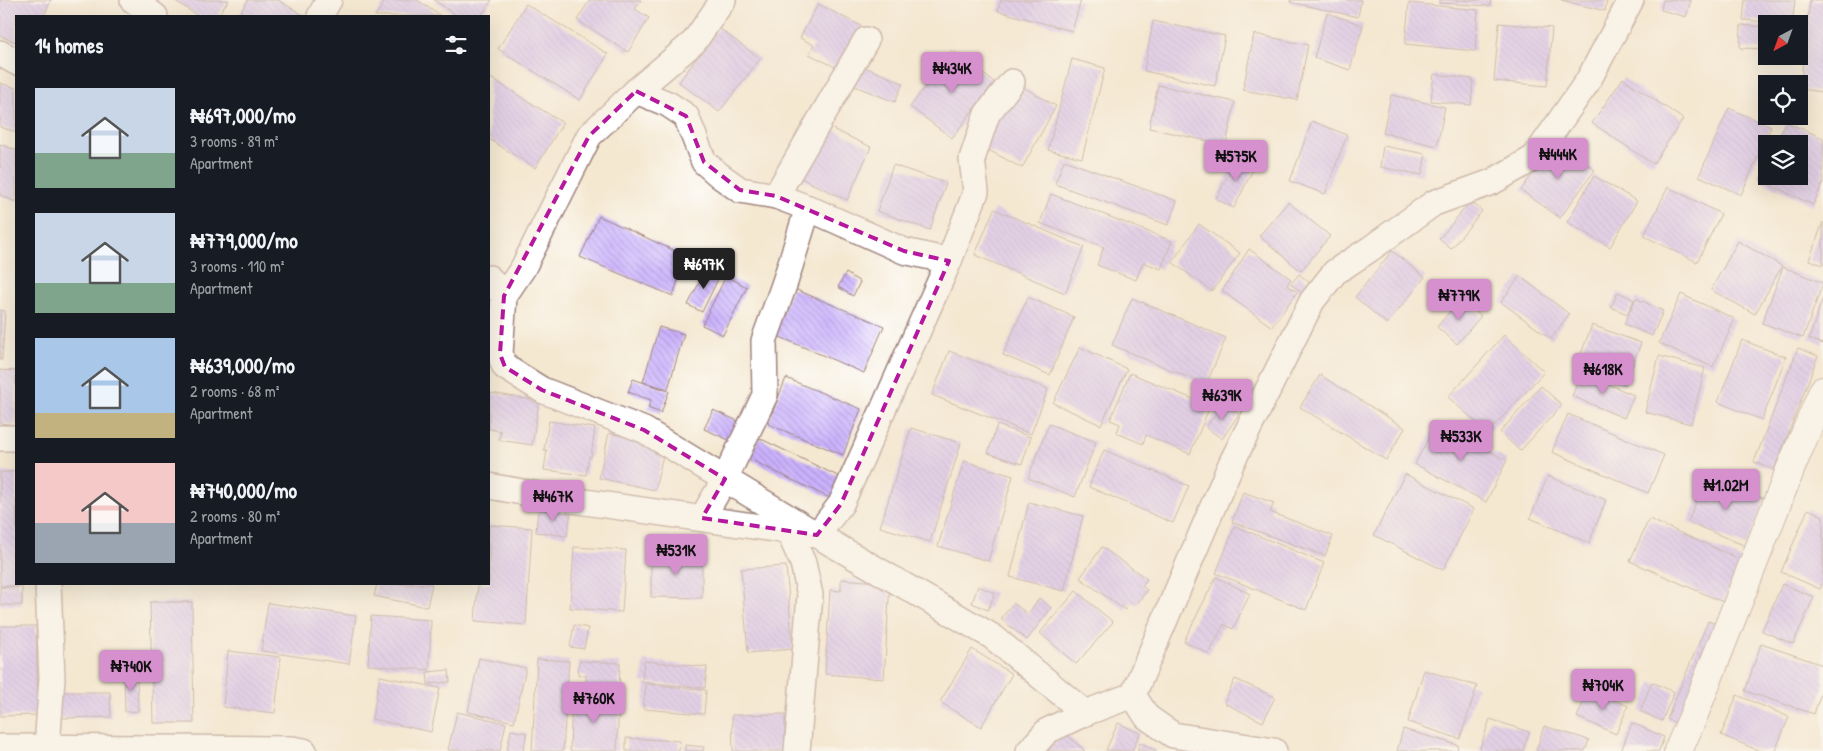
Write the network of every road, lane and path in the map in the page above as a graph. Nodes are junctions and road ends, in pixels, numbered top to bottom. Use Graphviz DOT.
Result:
graph roads {
  1 [pos="328,0"];
  2 [pos="723,0"];
  3 [pos="1631,0"];
  4 [pos="320,15"];
  5 [pos="866,40"];
  6 [pos="0,53"];
  7 [pos="15,61"];
  8 [pos="1012,82"];
  9 [pos="636,91"];
  10 [pos="776,196"];
  11 [pos="808,208"];
  12 [pos="949,261"];
  13 [pos="497,287"];
  14 [pos="1823,392"];
  15 [pos="0,438"];
  16 [pos="15,438"];
  17 [pos="725,480"];
  18 [pos="490,486"];
  19 [pos="702,518"];
  20 [pos="788,530"];
  21 [pos="817,535"];
  22 [pos="48,585"];
  23 [pos="1133,695"];
  24 [pos="1085,713"];
  25 [pos="47,746"];
  26 [pos="0,747"];
  27 [pos="304,751"];
  28 [pos="797,751"];
  29 [pos="1029,751"];
  30 [pos="1274,751"];
  31 [pos="1678,751"];
  1 -- 4 [label="street"];
  2 -- 9 [label="street"];
  3 -- 23 [label="street"];
  5 -- 10 [label="street"];
  6 -- 7 [label="street"];
  8 -- 12 [label="street"];
  9 -- 10 [label="street"];
  9 -- 13 [label="street"];
  10 -- 11 [label="street"];
  11 -- 12 [label="street"];
  11 -- 17 [label="street"];
  12 -- 21 [label="street"];
  13 -- 17 [label="street"];
  14 -- 31 [label="street"];
  15 -- 16 [label="street"];
  17 -- 19 [label="street"];
  17 -- 21 [label="street"];
  18 -- 19 [label="street"];
  19 -- 20 [label="street"];
  20 -- 21 [label="street"];
  20 -- 28 [label="street"];
  21 -- 24 [label="street"];
  22 -- 25 [label="street"];
  23 -- 24 [label="street"];
  23 -- 30 [label="street"];
  24 -- 29 [label="street"];
  25 -- 26 [label="street"];
  25 -- 27 [label="street"];
}
